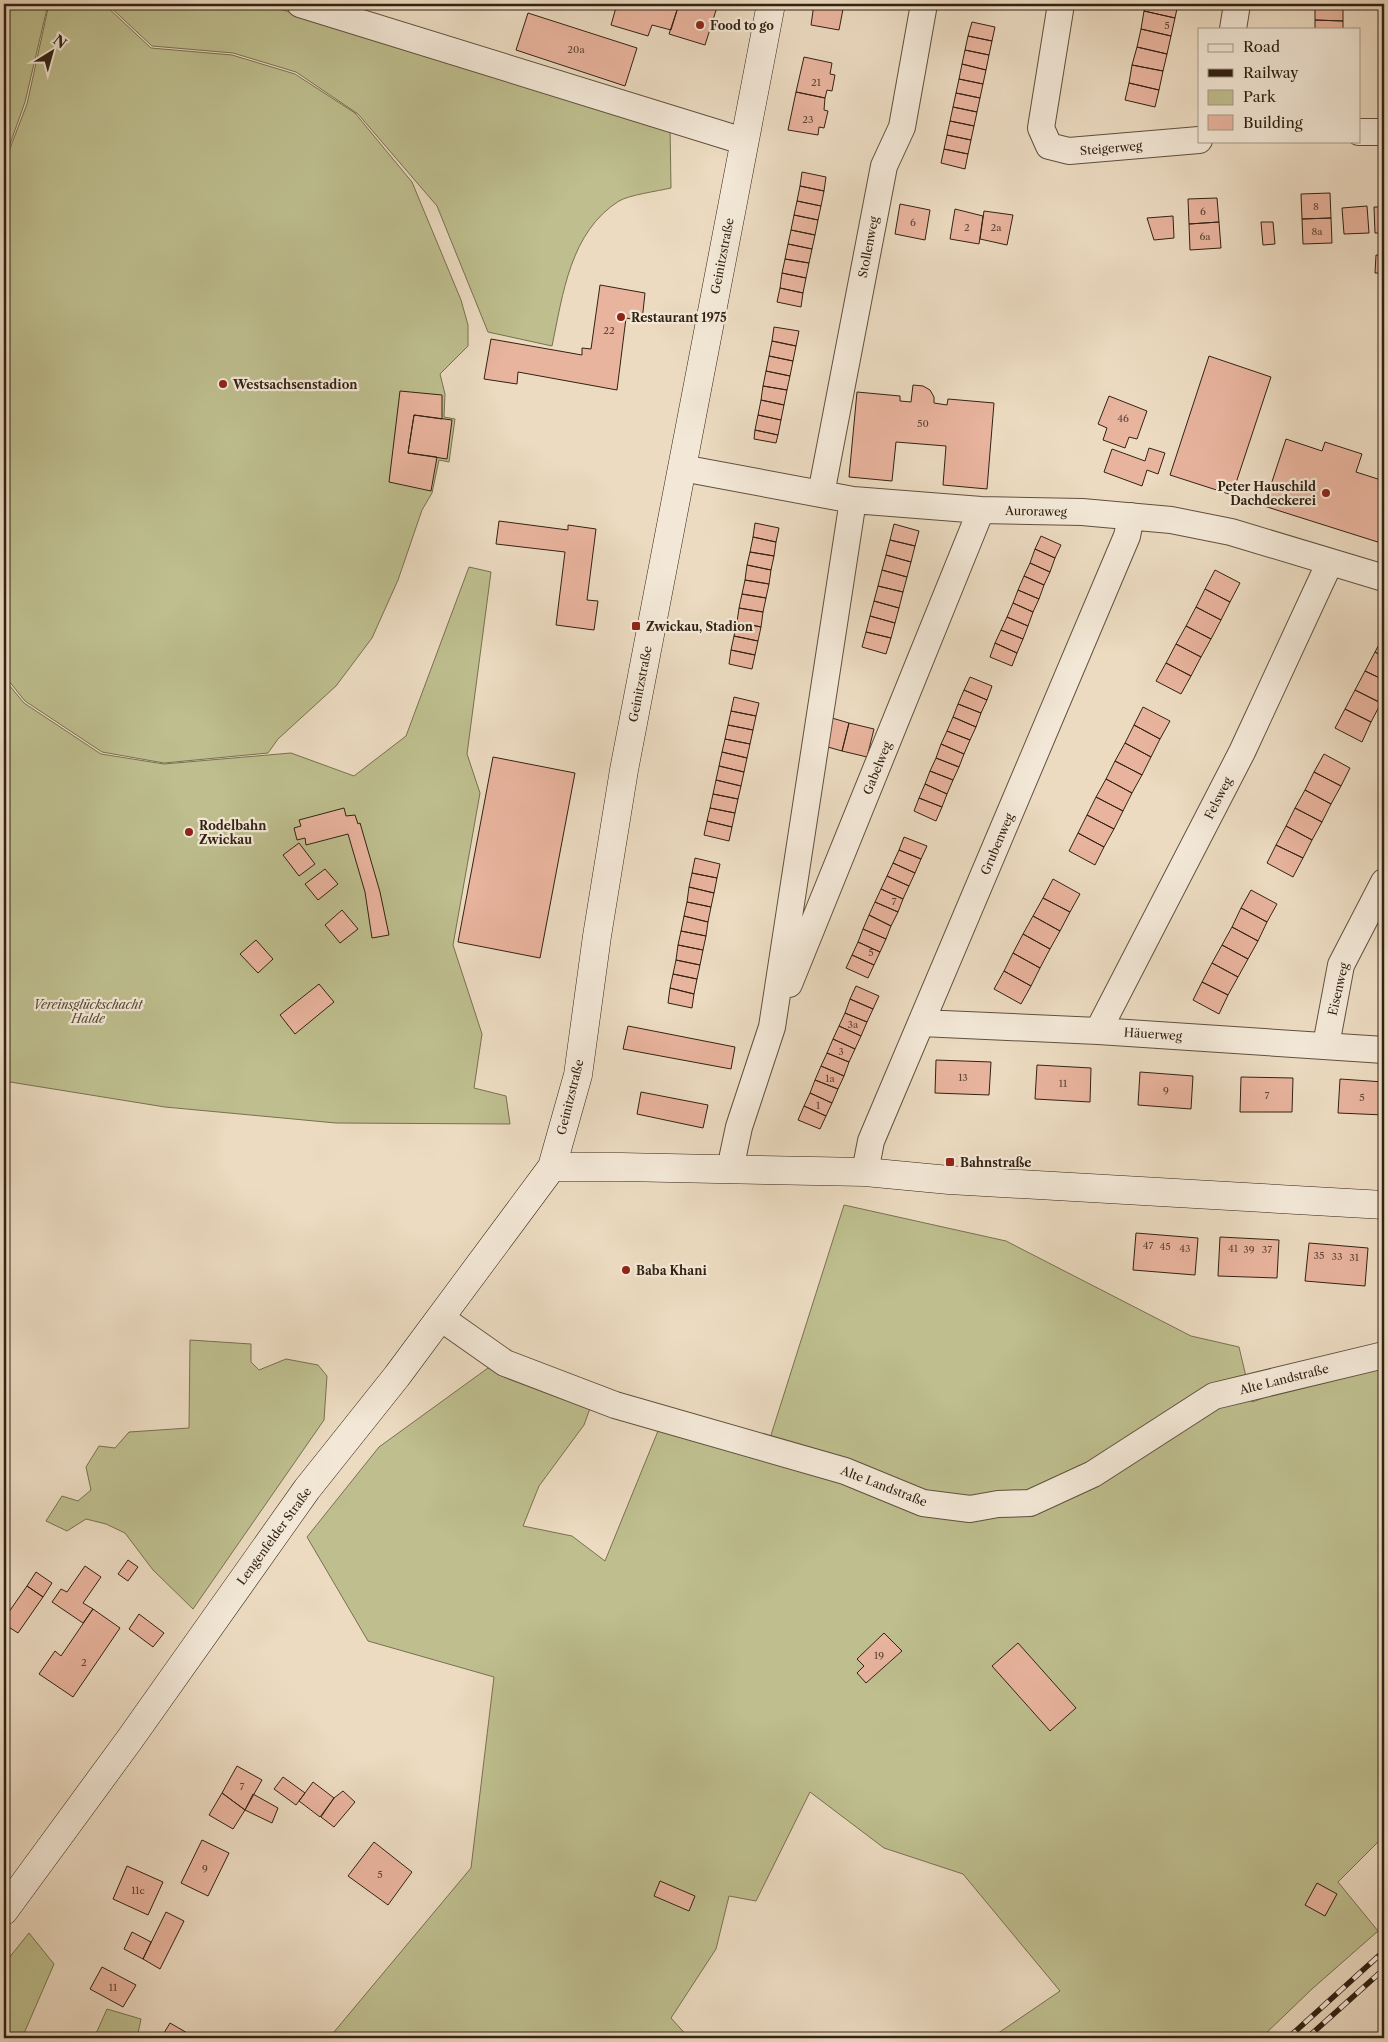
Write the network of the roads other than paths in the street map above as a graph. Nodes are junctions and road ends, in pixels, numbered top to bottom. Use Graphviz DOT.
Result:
graph roads {
  1 [pos="300,4"];
  2 [pos="771,4"];
  3 [pos="924,4"];
  4 [pos="1062,4"];
  5 [pos="1237,4"];
  6 [pos="1233,28"];
  7 [pos="1360,132"];
  8 [pos="1384,132"];
  9 [pos="1198,140"];
  10 [pos="743,141"];
  11 [pos="682,468"];
  12 [pos="821,494"];
  13 [pos="853,500"];
  14 [pos="981,510"];
  15 [pos="1131,516"];
  16 [pos="1330,562"];
  17 [pos="1384,578"];
  18 [pos="1384,882"];
  19 [pos="921,1023"];
  20 [pos="772,1027"];
  21 [pos="1098,1031"];
  22 [pos="1326,1045"];
  23 [pos="1384,1050"];
  24 [pos="552,1167"];
  25 [pos="730,1170"];
  26 [pos="865,1172"];
  27 [pos="1384,1206"];
  28 [pos="441,1318"];
  29 [pos="1384,1355"];
  30 [pos="4,1911"];
  1 -- 10 [label="street"];
  2 -- 10 [label="main road, Geinitzstraße"];
  3 -- 12 [label="street, Stollenweg"];
  4 -- 9 [label="street, Steigerweg"];
  5 -- 6 [label="street"];
  7 -- 8 [label="street"];
  10 -- 11 [label="main road, Geinitzstraße"];
  11 -- 12 [label="street, Auroraweg"];
  11 -- 24 [label="main road, Geinitzstraße"];
  12 -- 13 [label="street, Auroraweg"];
  13 -- 14 [label="street, Auroraweg"];
  13 -- 20 [label="street, Gabelweg"];
  14 -- 15 [label="street, Auroraweg"];
  14 -- 20 [label="street, Gabelweg"];
  15 -- 16 [label="street, Auroraweg"];
  15 -- 19 [label="street, Grubenweg"];
  16 -- 17 [label="street, Auroraweg"];
  16 -- 21 [label="street, Felsweg"];
  18 -- 22 [label="street, Eisenweg"];
  19 -- 21 [label="street, Häuerweg"];
  19 -- 26 [label="street, Grubenweg"];
  20 -- 25 [label="street, Gabelweg"];
  21 -- 22 [label="street, Häuerweg"];
  22 -- 23 [label="street, Häuerweg"];
  24 -- 25 [label="main road"];
  24 -- 28 [label="main road, Lengenfelder Straße"];
  25 -- 26 [label="main road"];
  26 -- 27 [label="main road"];
  28 -- 29 [label="street, Alte Landstraße"];
  28 -- 30 [label="main road, Lengenfelder Straße"];
}
